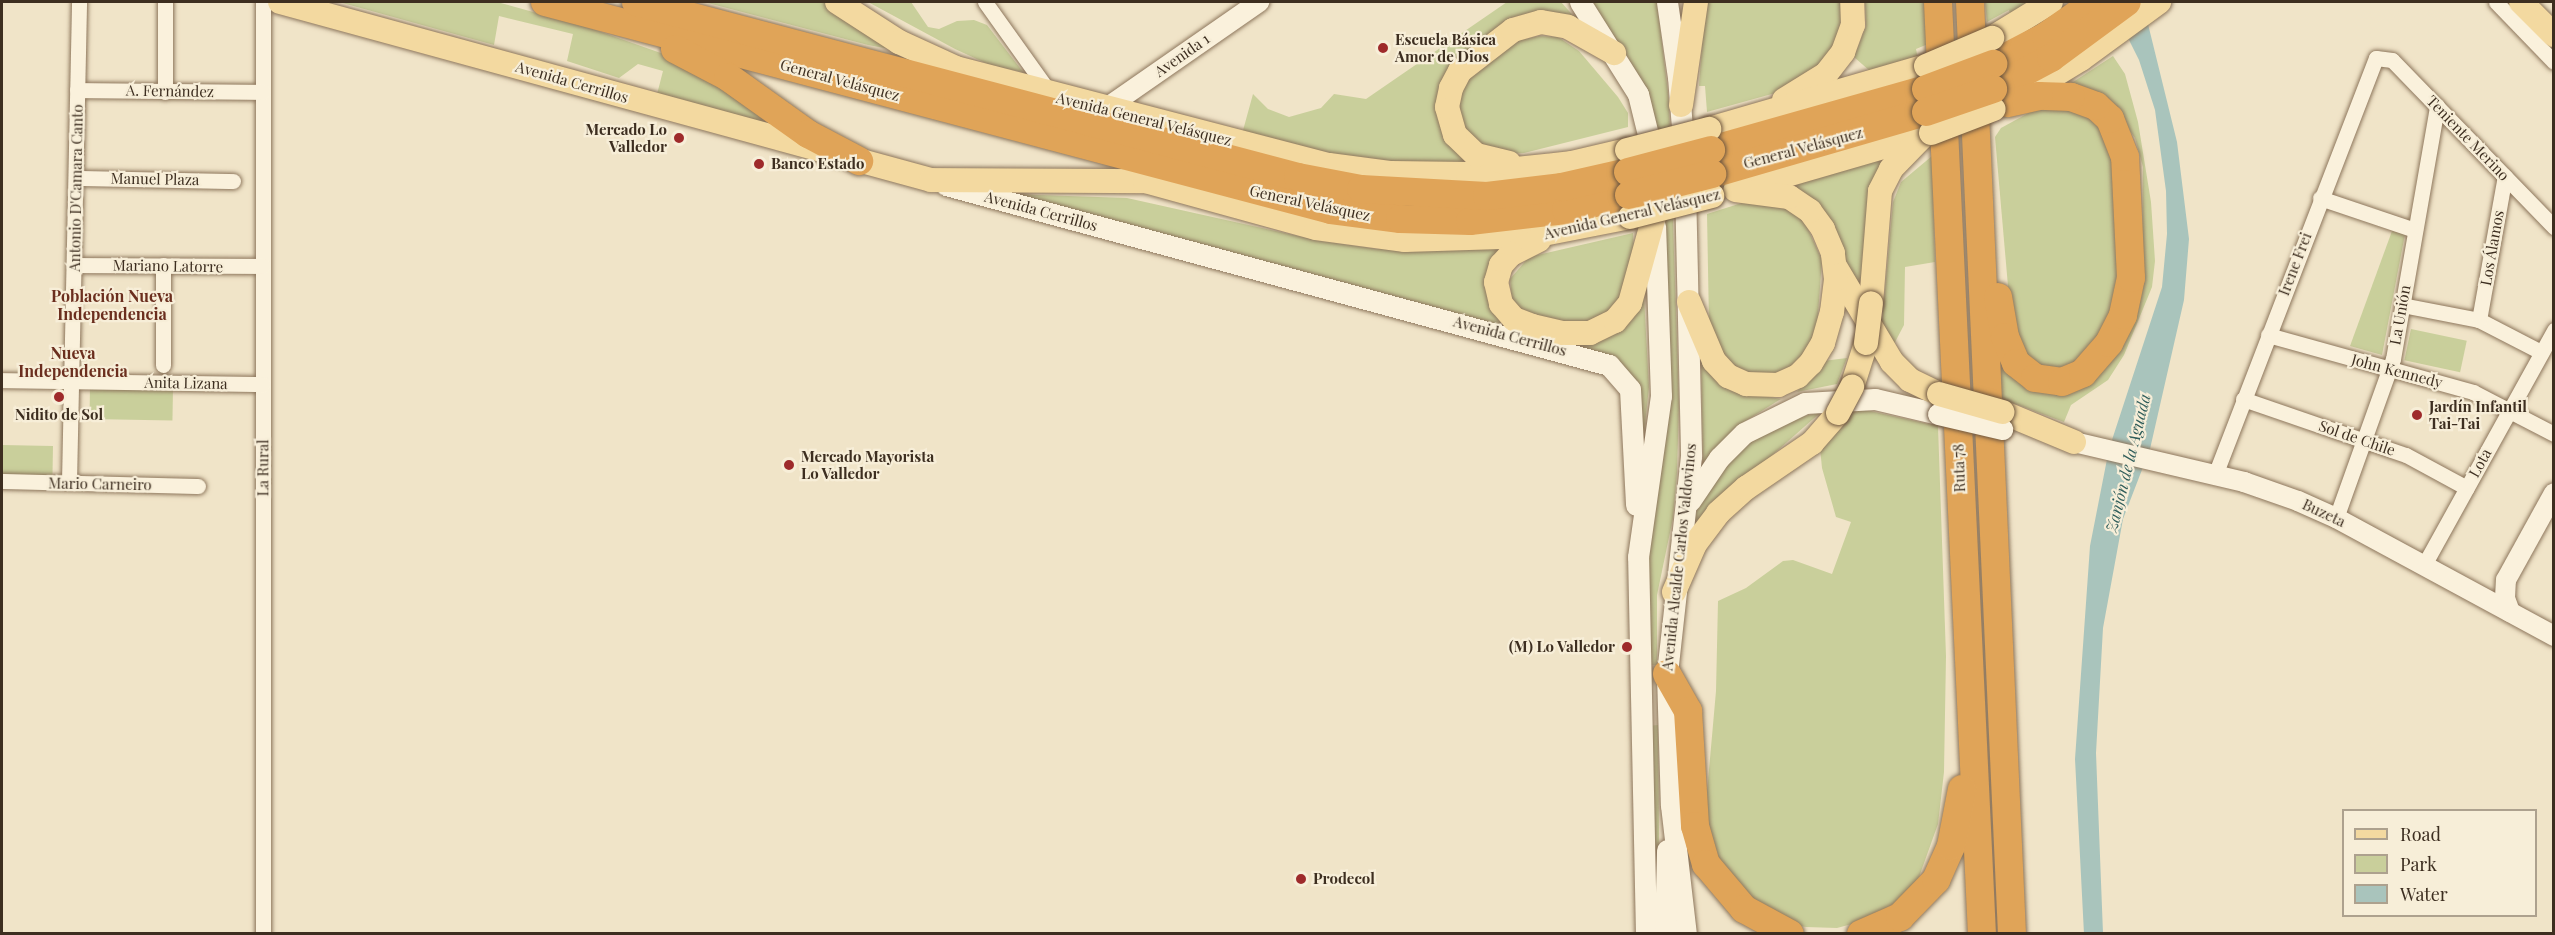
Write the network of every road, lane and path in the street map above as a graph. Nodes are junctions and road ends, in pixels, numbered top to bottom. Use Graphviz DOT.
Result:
graph roads {
  1 [pos="79,2"];
  2 [pos="165,2"];
  3 [pos="262,2"];
  4 [pos="280,2"];
  5 [pos="544,2"];
  6 [pos="837,2"];
  7 [pos="986,2"];
  8 [pos="1259,2"];
  9 [pos="1580,2"];
  10 [pos="1667,2"];
  11 [pos="1696,2"];
  12 [pos="1852,2"];
  13 [pos="1938,2"];
  14 [pos="1970,2"];
  15 [pos="2051,2"];
  16 [pos="2496,2"];
  17 [pos="2520,2"];
  18 [pos="2146,3"];
  19 [pos="628,11"];
  20 [pos="2099,17"];
  21 [pos="702,19"];
  22 [pos="2553,35"];
  23 [pos="1614,53"];
  24 [pos="2379,57"];
  25 [pos="703,62"];
  26 [pos="2553,62"];
  27 [pos="956,68"];
  28 [pos="1996,81"];
  29 [pos="77,90"];
  30 [pos="165,92"];
  31 [pos="263,92"];
  32 [pos="1052,96"];
  33 [pos="1681,105"];
  34 [pos="2437,106"];
  35 [pos="1927,107"];
  36 [pos="1106,109"];
  37 [pos="1749,119"];
  38 [pos="860,162"];
  39 [pos="1572,163"];
  40 [pos="1716,168"];
  41 [pos="2505,176"];
  42 [pos="76,178"];
  43 [pos="931,180"];
  44 [pos="234,181"];
  45 [pos="1145,181"];
  46 [pos="1628,184"];
  47 [pos="2320,198"];
  48 [pos="1655,213"];
  49 [pos="2553,227"];
  50 [pos="1980,230"];
  51 [pos="2415,230"];
  52 [pos="1566,231"];
  53 [pos="74,265"];
  54 [pos="163,265"];
  55 [pos="1835,265"];
  56 [pos="262,266"];
  57 [pos="1689,302"];
  58 [pos="2402,305"];
  59 [pos="2479,320"];
  60 [pos="2553,330"];
  61 [pos="2268,335"];
  62 [pos="2541,352"];
  63 [pos="163,365"];
  64 [pos="2390,369"];
  65 [pos="2,380"];
  66 [pos="73,381"];
  67 [pos="263,384"];
  68 [pos="2243,399"];
  69 [pos="1939,404"];
  70 [pos="2510,409"];
  71 [pos="2553,434"];
  72 [pos="2364,440"];
  73 [pos="2074,442"];
  74 [pos="2215,475"];
  75 [pos="2,481"];
  76 [pos="69,482"];
  77 [pos="198,486"];
  78 [pos="2467,488"];
  79 [pos="2553,493"];
  80 [pos="1687,507"];
  81 [pos="2336,518"];
  82 [pos="1638,557"];
  83 [pos="2424,565"];
  84 [pos="2506,580"];
  85 [pos="1674,592"];
  86 [pos="2473,593"];
  87 [pos="2510,612"];
  88 [pos="2553,636"];
  89 [pos="1667,674"];
  90 [pos="1971,743"];
  91 [pos="1671,805"];
  92 [pos="263,933"];
  93 [pos="1646,933"];
  94 [pos="1665,933"];
  95 [pos="1686,933"];
  96 [pos="1790,933"];
  97 [pos="1861,933"];
  98 [pos="1982,933"];
  99 [pos="2012,933"];
  1 -- 29 [label="street, Antonio D'Camara Canto"];
  2 -- 30 [label="street"];
  3 -- 31 [label="street, La Rural"];
  4 -- 38 [label="main road, Avenida Cerrillos"];
  5 -- 19 [label="highway, General Velásquez"];
  6 -- 27 [label="main road, Avenida General Velásquez"];
  7 -- 32 [label="street"];
  8 -- 36 [label="street, Avenida 1"];
  9 -- 23 [label="main road, Avenida Alcalde Carlos Valdovinos"];
  10 -- 33 [label="main road, Avenida Alcalde Carlos Valdovinos"];
  11 -- 33 [label="main road"];
  12 -- 37 [label="main road"];
  13 -- 90 [label="highway, Ruta 78"];
  14 -- 50 [label="highway, Ruta 78"];
  15 -- 28 [label="main road, Avenida General Velásquez"];
  16 -- 26 [label="street"];
  17 -- 22 [label="main road"];
  18 -- 20 [label="highway, General Velásquez"];
  19 -- 21 [label="highway, General Velásquez"];
  19 -- 25 [label="highway"];
  19 -- 46 [label="highway, General Velásquez"];
  20 -- 28 [label="main road, Avenida General Velásquez"];
  20 -- 28 [label="highway, General Velásquez"];
  21 -- 27 [label="highway"];
  21 -- 46 [label="highway, General Velásquez"];
  23 -- 39 [label="main road"];
  23 -- 48 [label="main road, Avenida Alcalde Carlos Valdovinos"];
  24 -- 34 [label="street, Teniente Merino"];
  24 -- 47 [label="street, Irene Frei"];
  25 -- 38 [label="highway"];
  25 -- 45 [label="highway"];
  27 -- 32 [label="main road, Avenida General Velásquez"];
  28 -- 35 [label="highway, General Velásquez, bridge"];
  28 -- 35 [label="main road, Avenida General Velásquez, bridge"];
  28 -- 50 [label="highway"];
  29 -- 30 [label="street, A. Fernández"];
  29 -- 42 [label="street, Antonio D'Camara Canto"];
  30 -- 31 [label="street, A. Fernández"];
  31 -- 56 [label="street, La Rural"];
  32 -- 36 [label="main road, Avenida General Velásquez"];
  33 -- 57 [label="main road, Avenida Alcalde Carlos Valdovinos"];
  34 -- 41 [label="street, Teniente Merino"];
  34 -- 51 [label="street, La Unión"];
  35 -- 37 [label="main road, Avenida General Velásquez"];
  35 -- 40 [label="highway, General Velásquez"];
  35 -- 40 [label="main road, Avenida General Velásquez"];
  35 -- 85 [label="main road, bridge"];
  36 -- 39 [label="main road, Avenida General Velásquez"];
  37 -- 40 [label="main road, Avenida General Velásquez"];
  38 -- 43 [label="main road, Avenida Cerrillos"];
  39 -- 46 [label="main road, Avenida General Velásquez"];
  40 -- 46 [label="highway, General Velásquez, bridge"];
  40 -- 46 [label="main road, Avenida General Velásquez, bridge"];
  40 -- 55 [label="main road"];
  41 -- 49 [label="street, Teniente Merino"];
  41 -- 59 [label="street, Los Álamos"];
  42 -- 44 [label="street, Manuel Plaza"];
  42 -- 53 [label="street, Antonio D'Camara Canto"];
  43 -- 45 [label="main road, Avenida General Velásquez"];
  43 -- 82 [label="main road, Avenida Cerrillos"];
  45 -- 52 [label="main road, Avenida General Velásquez"];
  46 -- 52 [label="main road, Avenida General Velásquez"];
  47 -- 51 [label="street"];
  47 -- 61 [label="street, Irene Frei"];
  48 -- 52 [label="main road"];
  48 -- 82 [label="main road, Avenida Alcalde Carlos Valdovinos"];
  50 -- 99 [label="highway, Ruta 78"];
  51 -- 58 [label="street, La Unión"];
  53 -- 54 [label="street, Mariano Latorre"];
  53 -- 66 [label="street, Antonio D'Camara Canto"];
  54 -- 56 [label="street, Mariano Latorre"];
  54 -- 63 [label="street"];
  55 -- 57 [label="main road"];
  55 -- 69 [label="main road"];
  56 -- 67 [label="street, La Rural"];
  57 -- 80 [label="main road, Avenida Alcalde Carlos Valdovinos"];
  58 -- 59 [label="street"];
  58 -- 64 [label="street, La Unión"];
  59 -- 62 [label="street"];
  60 -- 62 [label="street, Lota"];
  61 -- 64 [label="street, John Kennedy"];
  61 -- 68 [label="street, Irene Frei"];
  62 -- 70 [label="street, Lota"];
  64 -- 70 [label="street, John Kennedy"];
  64 -- 72 [label="street, La Unión"];
  65 -- 66 [label="street, Anita Lizana"];
  66 -- 67 [label="street, Anita Lizana"];
  66 -- 76 [label="street, Antonio D'Camara Canto"];
  67 -- 92 [label="street, La Rural"];
  68 -- 72 [label="street, Sol de Chile"];
  68 -- 74 [label="street, Irene Frei"];
  69 -- 73 [label="main road, bridge"];
  69 -- 80 [label="main road"];
  70 -- 71 [label="street, John Kennedy"];
  70 -- 78 [label="street, Lota"];
  72 -- 78 [label="street, Sol de Chile"];
  72 -- 81 [label="street, La Unión"];
  73 -- 74 [label="street, Buzeta"];
  74 -- 81 [label="street, Buzeta"];
  75 -- 76 [label="street, Mario Carneiro"];
  76 -- 77 [label="street, Mario Carneiro"];
  78 -- 83 [label="street, Lota"];
  79 -- 84 [label="street"];
  80 -- 85 [label="main road, Avenida Alcalde Carlos Valdovinos"];
  81 -- 83 [label="street, Buzeta"];
  82 -- 93 [label="main road, Avenida Alcalde Carlos Valdovinos"];
  83 -- 86 [label="street, Buzeta"];
  84 -- 86 [label="street"];
  84 -- 87 [label="street"];
  85 -- 89 [label="main road, Avenida Alcalde Carlos Valdovinos"];
  86 -- 87 [label="street, Buzeta"];
  87 -- 88 [label="street, Buzeta"];
  89 -- 91 [label="main road, Avenida Alcalde Carlos Valdovinos"];
  89 -- 96 [label="highway"];
  90 -- 97 [label="highway"];
  90 -- 98 [label="highway, Ruta 78"];
  91 -- 94 [label="main road"];
  91 -- 95 [label="main road, Avenida Alcalde Carlos Valdovinos"];
}
